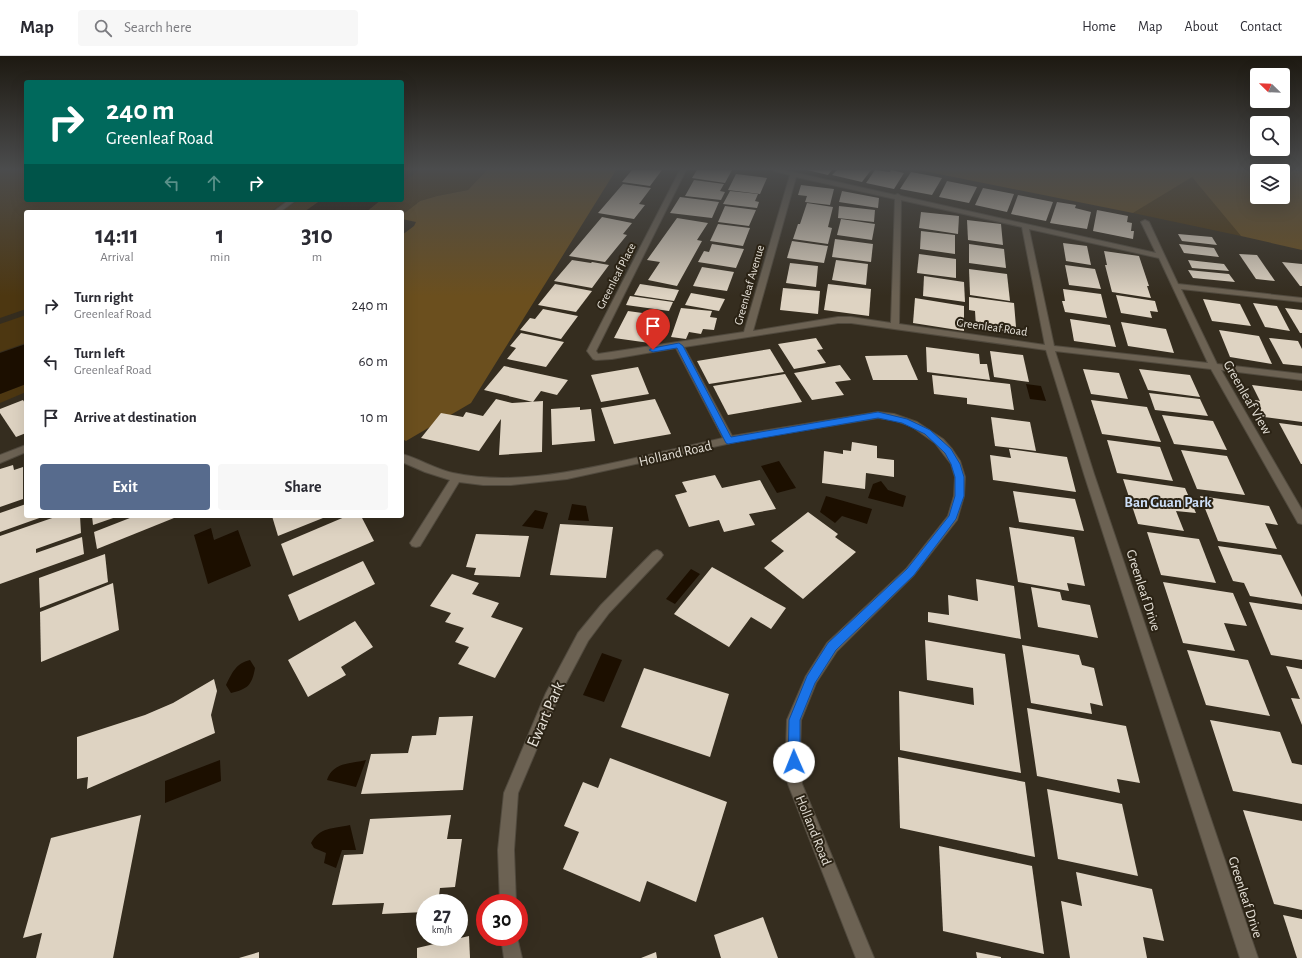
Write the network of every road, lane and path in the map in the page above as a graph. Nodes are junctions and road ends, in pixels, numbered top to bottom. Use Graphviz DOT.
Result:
graph roads {
  1 [pos="662,212"];
  2 [pos="783,212"];
  3 [pos="898,212"];
  4 [pos="964,212"];
  5 [pos="1145,222"];
  6 [pos="1025,227"];
  7 [pos="1162,257"];
  8 [pos="1176,286"];
  9 [pos="1302,300"];
  10 [pos="895,326"];
  11 [pos="748,334"];
  12 [pos="679,346"];
  13 [pos="1050,348"];
  14 [pos="591,351"];
  15 [pos="1214,368"];
  16 [pos="1302,377"];
  17 [pos="728,441"];
  18 [pos="24,449"];
  19 [pos="0,459"];
  20 [pos="404,459"];
  21 [pos="456,477"];
  22 [pos="1302,520"];
  23 [pos="416,543"];
  24 [pos="657,555"];
  25 [pos="508,894"];
  26 [pos="511,946"];
  27 [pos="513,958"];
  28 [pos="865,958"];
  29 [pos="1249,958"];
  1 -- 14 [label="street, Greenleaf Place"];
  2 -- 11 [label="street, Greenleaf Avenue"];
  3 -- 10 [label="street"];
  4 -- 6 [label="street"];
  5 -- 7 [label="street, Greenleaf View"];
  6 -- 7 [label="street"];
  6 -- 13 [label="street, Greenleaf Drive"];
  7 -- 8 [label="street, Greenleaf View"];
  8 -- 9 [label="street"];
  8 -- 15 [label="street, Greenleaf View"];
  10 -- 11 [label="street, Greenleaf Road"];
  10 -- 13 [label="street, Greenleaf Road"];
  11 -- 12 [label="street, Greenleaf Road"];
  12 -- 14 [label="street, Greenleaf Road"];
  12 -- 17 [label="street"];
  13 -- 15 [label="street, Greenleaf Road"];
  13 -- 29 [label="street, Greenleaf Drive"];
  15 -- 16 [label="street, Greenleaf Road"];
  15 -- 22 [label="street, Greenleaf View"];
  17 -- 21 [label="street, Holland Road"];
  17 -- 28 [label="street, Holland Road"];
  18 -- 19 [label="street"];
  20 -- 21 [label="street, Holland Road"];
  21 -- 23 [label="street"];
  24 -- 25 [label="street, Ewart Park"];
  26 -- 27 [label="street"];
}
